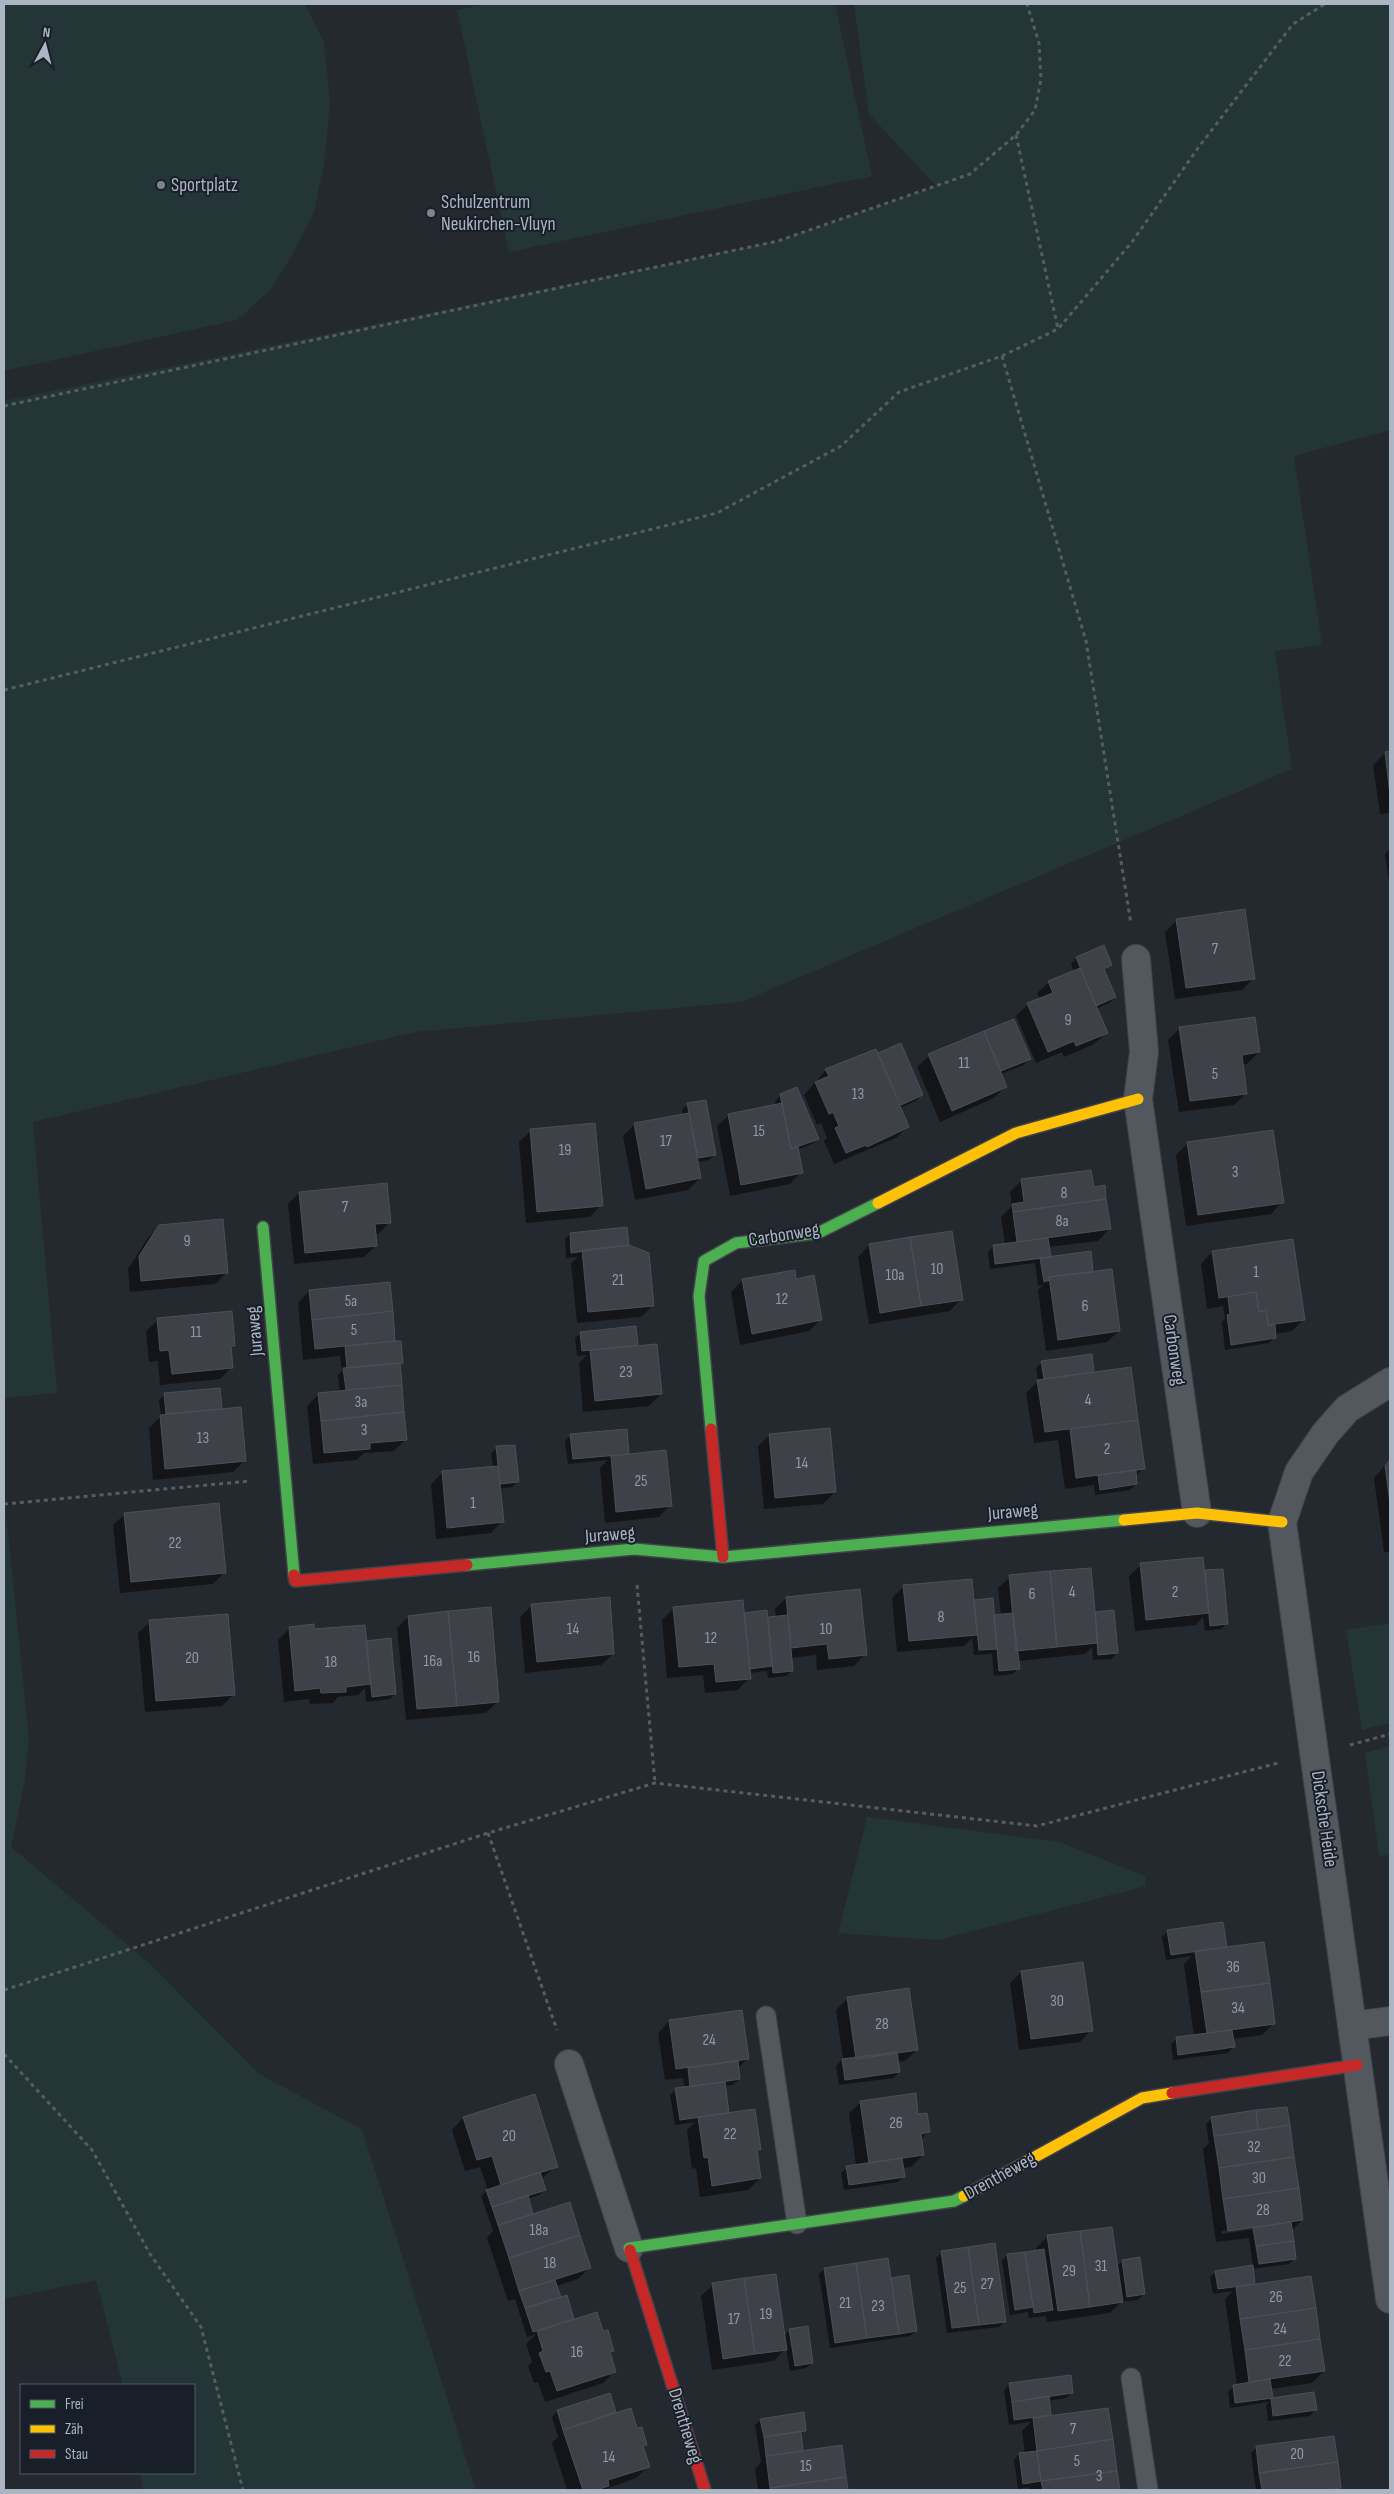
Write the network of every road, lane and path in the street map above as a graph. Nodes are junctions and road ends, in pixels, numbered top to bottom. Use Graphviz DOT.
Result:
graph roads {
  1 [pos="1027,4"];
  2 [pos="1325,4"];
  3 [pos="1016,135"];
  4 [pos="1058,329"];
  5 [pos="1002,356"];
  6 [pos="4,406"];
  7 [pos="4,690"];
  8 [pos="1136,959"];
  9 [pos="1138,1099"];
  10 [pos="263,1227"];
  11 [pos="1390,1382"];
  12 [pos="286,1478"];
  13 [pos="4,1504"];
  14 [pos="1197,1513"];
  15 [pos="1282,1522"];
  16 [pos="634,1549"];
  17 [pos="723,1556"];
  18 [pos="1390,1734"];
  19 [pos="1316,1754"];
  20 [pos="655,1783"];
  21 [pos="488,1833"];
  22 [pos="4,1990"];
  23 [pos="766,2016"];
  24 [pos="1390,2021"];
  25 [pos="1352,2026"];
  26 [pos="4,2054"];
  27 [pos="568,2064"];
  28 [pos="1357,2065"];
  29 [pos="797,2224"];
  30 [pos="629,2248"];
  31 [pos="1390,2299"];
  32 [pos="1131,2378"];
  33 [pos="243,2490"];
  34 [pos="705,2490"];
  35 [pos="1148,2490"];
  1 -- 3 [label="path"];
  2 -- 4 [label="path"];
  3 -- 4 [label="path"];
  3 -- 6 [label="path"];
  4 -- 5 [label="path"];
  5 -- 7 [label="path"];
  5 -- 8 [label="path"];
  8 -- 9 [label="street, Carbonweg"];
  9 -- 14 [label="street, Carbonweg"];
  9 -- 17 [label="street, Carbonweg"];
  10 -- 12 [label="street, Juraweg"];
  11 -- 15 [label="street, Dicksche Heide"];
  12 -- 13 [label="path"];
  12 -- 16 [label="street, Juraweg"];
  14 -- 15 [label="street, Juraweg"];
  14 -- 17 [label="street, Juraweg"];
  15 -- 19 [label="street, Dicksche Heide"];
  16 -- 17 [label="street, Juraweg"];
  16 -- 20 [label="path"];
  18 -- 19 [label="path"];
  19 -- 20 [label="path"];
  19 -- 25 [label="street, Dicksche Heide"];
  20 -- 21 [label="path"];
  21 -- 22 [label="path"];
  21 -- 27 [label="path"];
  23 -- 29 [label="lane"];
  24 -- 25 [label="street"];
  25 -- 28 [label="street, Dicksche Heide"];
  26 -- 33 [label="path"];
  27 -- 30 [label="street, Drentheweg"];
  28 -- 29 [label="street, Drentheweg"];
  28 -- 31 [label="street, Dicksche Heide"];
  29 -- 30 [label="street, Drentheweg"];
  30 -- 34 [label="street, Drentheweg"];
  32 -- 35 [label="lane"];
}
